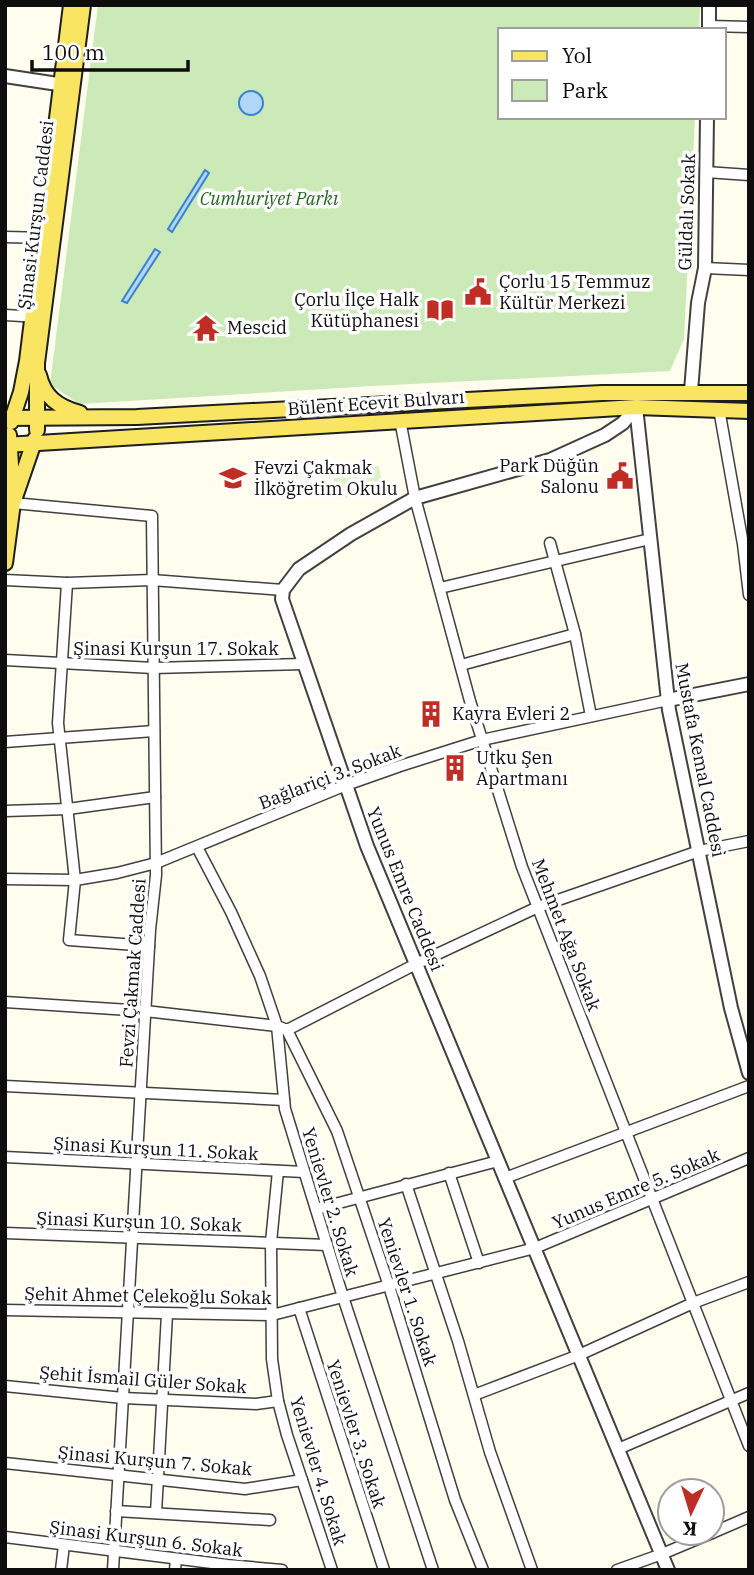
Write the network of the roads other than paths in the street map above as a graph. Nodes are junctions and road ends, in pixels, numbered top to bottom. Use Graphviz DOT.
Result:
graph roads {
  1 [pos="71,5"];
  2 [pos="83,5"];
  3 [pos="709,5"];
  4 [pos="749,27"];
  5 [pos="709,28"];
  6 [pos="5,76"];
  7 [pos="67,85"];
  8 [pos="707,119"];
  9 [pos="706,172"];
  10 [pos="749,176"];
  11 [pos="5,237"];
  12 [pos="48,238"];
  13 [pos="705,268"];
  14 [pos="749,270"];
  15 [pos="5,315"];
  16 [pos="37,317"];
  17 [pos="32,362"];
  18 [pos="691,391"];
  19 [pos="719,393"];
  20 [pos="749,393"];
  21 [pos="636,399"];
  22 [pos="653,406"];
  23 [pos="719,409"];
  24 [pos="749,411"];
  25 [pos="105,418"];
  26 [pos="400,420"];
  27 [pos="19,429"];
  28 [pos="74,441"];
  29 [pos="5,469"];
  30 [pos="16,485"];
  31 [pos="415,498"];
  32 [pos="13,503"];
  33 [pos="744,524"];
  34 [pos="650,539"];
  35 [pos="550,543"];
  36 [pos="5,561"];
  37 [pos="555,561"];
  38 [pos="5,580"];
  39 [pos="152,580"];
  40 [pos="67,583"];
  41 [pos="440,588"];
  42 [pos="283,590"];
  43 [pos="749,595"];
  44 [pos="575,634"];
  45 [pos="5,660"];
  46 [pos="304,664"];
  47 [pos="62,665"];
  48 [pos="461,665"];
  49 [pos="153,668"];
  50 [pos="749,684"];
  51 [pos="668,699"];
  52 [pos="591,716"];
  53 [pos="154,732"];
  54 [pos="60,739"];
  55 [pos="482,740"];
  56 [pos="5,742"];
  57 [pos="346,785"];
  58 [pos="155,797"];
  59 [pos="68,809"];
  60 [pos="5,811"];
  61 [pos="749,841"];
  62 [pos="197,847"];
  63 [pos="699,851"];
  64 [pos="156,863"];
  65 [pos="5,879"];
  66 [pos="75,880"];
  67 [pos="538,907"];
  68 [pos="149,946"];
  69 [pos="416,964"];
  70 [pos="5,1002"];
  71 [pos="145,1011"];
  72 [pos="282,1028"];
  73 [pos="745,1046"];
  74 [pos="749,1073"];
  75 [pos="5,1086"];
  76 [pos="749,1086"];
  77 [pos="140,1094"];
  78 [pos="284,1100"];
  79 [pos="625,1132"];
  80 [pos="5,1157"];
  81 [pos="749,1158"];
  82 [pos="498,1161"];
  83 [pos="136,1165"];
  84 [pos="278,1171"];
  85 [pos="304,1172"];
  86 [pos="449,1173"];
  87 [pos="505,1178"];
  88 [pos="406,1184"];
  89 [pos="359,1197"];
  90 [pos="652,1198"];
  91 [pos="316,1209"];
  92 [pos="5,1233"];
  93 [pos="132,1238"];
  94 [pos="271,1242"];
  95 [pos="327,1245"];
  96 [pos="535,1248"];
  97 [pos="479,1263"];
  98 [pos="435,1274"];
  99 [pos="749,1282"];
  100 [pos="389,1286"];
  101 [pos="343,1297"];
  102 [pos="693,1303"];
  103 [pos="299,1308"];
  104 [pos="5,1310"];
  105 [pos="128,1314"];
  106 [pos="167,1314"];
  107 [pos="272,1315"];
  108 [pos="579,1354"];
  109 [pos="5,1386"];
  110 [pos="749,1393"];
  111 [pos="474,1395"];
  112 [pos="123,1398"];
  113 [pos="162,1399"];
  114 [pos="732,1400"];
  115 [pos="278,1401"];
  116 [pos="749,1446"];
  117 [pos="618,1449"];
  118 [pos="5,1464"];
  119 [pos="118,1474"];
  120 [pos="158,1479"];
  121 [pos="302,1480"];
  122 [pos="116,1511"];
  123 [pos="156,1513"];
  124 [pos="749,1517"];
  125 [pos="270,1520"];
  126 [pos="726,1527"];
  127 [pos="5,1537"];
  128 [pos="64,1545"];
  129 [pos="679,1547"];
  130 [pos="114,1551"];
  131 [pos="662,1554"];
  132 [pos="176,1564"];
  133 [pos="228,1568"];
  134 [pos="272,1569"];
  135 [pos="61,1570"];
  136 [pos="113,1570"];
  137 [pos="282,1570"];
  138 [pos="332,1570"];
  139 [pos="384,1570"];
  140 [pos="433,1570"];
  141 [pos="483,1570"];
  142 [pos="532,1570"];
  143 [pos="617,1570"];
  144 [pos="668,1570"];
  1 -- 7 [label="main road, Şinasi Kurşun Caddesi"];
  2 -- 7 [label="main road, Şinasi Kurşun Caddesi"];
  3 -- 5 [label="street"];
  4 -- 5 [label="street"];
  6 -- 7 [label="street"];
  7 -- 12 [label="main road, Şinasi Kurşun Caddesi"];
  8 -- 9 [label="street, Güldalı Sokak"];
  9 -- 10 [label="street"];
  9 -- 13 [label="street, Güldalı Sokak"];
  11 -- 12 [label="street"];
  12 -- 16 [label="main road, Şinasi Kurşun Caddesi"];
  13 -- 14 [label="street"];
  13 -- 18 [label="street, Güldalı Sokak"];
  15 -- 16 [label="street"];
  16 -- 17 [label="main road, Şinasi Kurşun Caddesi"];
  17 -- 25 [label="main road"];
  17 -- 27 [label="main road, Şinasi Kurşun Caddesi"];
  17 -- 27 [label="main road, Şinasi Kurşun Caddesi"];
  18 -- 19 [label="main road, Bülent Ecevit Bulvarı"];
  18 -- 21 [label="main road, Bülent Ecevit Bulvarı"];
  18 -- 22 [label="main road"];
  18 -- 23 [label="main road"];
  19 -- 20 [label="main road, Bülent Ecevit Bulvarı"];
  19 -- 23 [label="main road"];
  21 -- 22 [label="main road, Bülent Ecevit Bulvarı"];
  21 -- 25 [label="main road, Bülent Ecevit Bulvarı"];
  21 -- 26 [label="main road, Bülent Ecevit Bulvarı"];
  21 -- 31 [label="street"];
  21 -- 34 [label="street, Mustafa Kemal Caddesi"];
  22 -- 23 [label="main road, Bülent Ecevit Bulvarı"];
  23 -- 24 [label="main road, Bülent Ecevit Bulvarı"];
  23 -- 33 [label="street"];
  25 -- 27 [label="main road, Bülent Ecevit Bulvarı"];
  26 -- 28 [label="main road, Bülent Ecevit Bulvarı"];
  26 -- 31 [label="street, Mehmet Ağa Sokak"];
  27 -- 28 [label="main road, Bülent Ecevit Bulvarı"];
  27 -- 30 [label="main road, Şinasi Kurşun Caddesi"];
  27 -- 30 [label="main road, Şinasi Kurşun Caddesi"];
  28 -- 30 [label="main road"];
  29 -- 30 [label="main road"];
  30 -- 32 [label="main road, Şinasi Kurşun Caddesi"];
  31 -- 41 [label="street, Mehmet Ağa Sokak"];
  31 -- 42 [label="street"];
  32 -- 36 [label="main road, Şinasi Kurşun Caddesi"];
  32 -- 39 [label="street, Fevzi Çakmak Caddesi"];
  33 -- 43 [label="street"];
  34 -- 37 [label="street"];
  34 -- 51 [label="street, Mustafa Kemal Caddesi"];
  35 -- 37 [label="street"];
  37 -- 41 [label="street"];
  37 -- 44 [label="street"];
  38 -- 40 [label="street"];
  39 -- 40 [label="street"];
  39 -- 42 [label="street"];
  39 -- 49 [label="street, Fevzi Çakmak Caddesi"];
  40 -- 47 [label="street"];
  41 -- 48 [label="street, Mehmet Ağa Sokak"];
  42 -- 46 [label="street, Yunus Emre Caddesi"];
  44 -- 48 [label="street"];
  44 -- 52 [label="street"];
  45 -- 47 [label="street, Şinasi Kurşun 17. Sokak"];
  46 -- 49 [label="street, Şinasi Kurşun 17. Sokak"];
  46 -- 57 [label="street, Yunus Emre Caddesi"];
  47 -- 49 [label="street, Şinasi Kurşun 17. Sokak"];
  47 -- 54 [label="street"];
  48 -- 55 [label="street, Mehmet Ağa Sokak"];
  49 -- 53 [label="street, Fevzi Çakmak Caddesi"];
  50 -- 51 [label="street"];
  51 -- 52 [label="street, Bağlariçi 3. Sokak"];
  51 -- 63 [label="street, Mustafa Kemal Caddesi"];
  52 -- 55 [label="street, Bağlariçi 3. Sokak"];
  53 -- 54 [label="street"];
  53 -- 58 [label="street, Fevzi Çakmak Caddesi"];
  54 -- 56 [label="street"];
  54 -- 59 [label="street"];
  55 -- 57 [label="street, Bağlariçi 3. Sokak"];
  55 -- 67 [label="street, Mehmet Ağa Sokak"];
  57 -- 62 [label="street, Bağlariçi 3. Sokak"];
  57 -- 69 [label="street, Yunus Emre Caddesi"];
  58 -- 59 [label="street"];
  58 -- 64 [label="street, Fevzi Çakmak Caddesi"];
  59 -- 60 [label="street"];
  59 -- 66 [label="street"];
  61 -- 63 [label="street"];
  62 -- 64 [label="street, Bağlariçi 3. Sokak"];
  62 -- 72 [label="street, Yenievler 2. Sokak"];
  63 -- 67 [label="street"];
  63 -- 73 [label="street, Mustafa Kemal Caddesi"];
  64 -- 66 [label="street, Bağlariçi 3. Sokak"];
  64 -- 68 [label="street, Fevzi Çakmak Caddesi"];
  65 -- 66 [label="street, Bağlariçi 3. Sokak"];
  66 -- 68 [label="street"];
  67 -- 69 [label="street"];
  67 -- 79 [label="street, Mehmet Ağa Sokak"];
  68 -- 71 [label="street, Fevzi Çakmak Caddesi"];
  69 -- 72 [label="street"];
  69 -- 82 [label="street, Yunus Emre Caddesi"];
  70 -- 71 [label="street"];
  71 -- 72 [label="street"];
  71 -- 77 [label="street, Fevzi Çakmak Caddesi"];
  72 -- 78 [label="street, Yenievler 2. Sokak"];
  72 -- 89 [label="street, Yenievler 1. Sokak"];
  73 -- 74 [label="street, Mustafa Kemal Caddesi"];
  75 -- 77 [label="street"];
  76 -- 79 [label="street"];
  77 -- 78 [label="street"];
  77 -- 83 [label="street, Fevzi Çakmak Caddesi"];
  78 -- 85 [label="street, Yenievler 2. Sokak"];
  79 -- 87 [label="street"];
  79 -- 90 [label="street, Mehmet Ağa Sokak"];
  80 -- 83 [label="street, Şinasi Kurşun 11. Sokak"];
  81 -- 90 [label="street, Yunus Emre 5. Sokak"];
  82 -- 86 [label="street"];
  82 -- 87 [label="street, Yunus Emre Caddesi"];
  83 -- 84 [label="street, Şinasi Kurşun 11. Sokak"];
  83 -- 93 [label="street, Fevzi Çakmak Caddesi"];
  84 -- 85 [label="street, Şinasi Kurşun 11. Sokak"];
  84 -- 94 [label="street, Yenievler 4. Sokak"];
  85 -- 91 [label="street, Yenievler 2. Sokak"];
  86 -- 88 [label="street"];
  86 -- 97 [label="street"];
  87 -- 96 [label="street, Yunus Emre Caddesi"];
  88 -- 89 [label="street"];
  88 -- 98 [label="street"];
  89 -- 91 [label="street"];
  89 -- 100 [label="street, Yenievler 1. Sokak"];
  90 -- 96 [label="street, Yunus Emre 5. Sokak"];
  90 -- 102 [label="street, Mehmet Ağa Sokak"];
  91 -- 95 [label="street, Yenievler 2. Sokak"];
  92 -- 93 [label="street, Şinasi Kurşun 10. Sokak"];
  93 -- 94 [label="street, Şinasi Kurşun 10. Sokak"];
  93 -- 105 [label="street, Fevzi Çakmak Caddesi"];
  94 -- 95 [label="street, Şinasi Kurşun 10. Sokak"];
  94 -- 107 [label="street, Yenievler 4. Sokak"];
  95 -- 101 [label="street, Yenievler 2. Sokak"];
  96 -- 97 [label="street, Şehit Ahmet Çelekoğlu Sokak"];
  96 -- 108 [label="street, Yunus Emre Caddesi"];
  97 -- 98 [label="street, Şehit Ahmet Çelekoğlu Sokak"];
  98 -- 100 [label="street, Şehit Ahmet Çelekoğlu Sokak"];
  98 -- 111 [label="street"];
  99 -- 102 [label="street"];
  100 -- 101 [label="street, Şehit Ahmet Çelekoğlu Sokak"];
  100 -- 141 [label="street, Yenievler 1. Sokak"];
  101 -- 103 [label="street, Şehit Ahmet Çelekoğlu Sokak"];
  101 -- 140 [label="street, Yenievler 2. Sokak"];
  102 -- 108 [label="street"];
  102 -- 114 [label="street, Mehmet Ağa Sokak"];
  103 -- 107 [label="street, Şehit Ahmet Çelekoğlu Sokak"];
  103 -- 139 [label="street, Yenievler 3. Sokak"];
  104 -- 105 [label="street, Şehit Ahmet Çelekoğlu Sokak"];
  105 -- 106 [label="street, Şehit Ahmet Çelekoğlu Sokak"];
  105 -- 112 [label="street, Fevzi Çakmak Caddesi"];
  106 -- 107 [label="street, Şehit Ahmet Çelekoğlu Sokak"];
  106 -- 113 [label="street"];
  107 -- 115 [label="street, Yenievler 4. Sokak"];
  108 -- 111 [label="street"];
  108 -- 117 [label="street, Yunus Emre Caddesi"];
  109 -- 112 [label="street, Şehit İsmail Güler Sokak"];
  110 -- 114 [label="street"];
  111 -- 142 [label="street"];
  112 -- 113 [label="street, Şehit İsmail Güler Sokak"];
  112 -- 119 [label="street, Fevzi Çakmak Caddesi"];
  113 -- 115 [label="street, Şehit İsmail Güler Sokak"];
  113 -- 120 [label="street"];
  114 -- 116 [label="street, Mehmet Ağa Sokak"];
  114 -- 117 [label="street"];
  115 -- 121 [label="street, Yenievler 4. Sokak"];
  117 -- 131 [label="street, Yunus Emre Caddesi"];
  118 -- 119 [label="street, Şinasi Kurşun 7. Sokak"];
  119 -- 120 [label="street, Şinasi Kurşun 7. Sokak"];
  119 -- 122 [label="street, Fevzi Çakmak Caddesi"];
  120 -- 121 [label="street, Şinasi Kurşun 7. Sokak"];
  120 -- 123 [label="street"];
  121 -- 138 [label="street, Yenievler 4. Sokak"];
  122 -- 123 [label="street"];
  122 -- 130 [label="street, Fevzi Çakmak Caddesi"];
  123 -- 125 [label="street"];
  124 -- 126 [label="street"];
  127 -- 128 [label="street, Şinasi Kurşun 6. Sokak"];
  128 -- 130 [label="street, Şinasi Kurşun 6. Sokak"];
  128 -- 135 [label="street"];
  129 -- 131 [label="street"];
  130 -- 132 [label="street, Şinasi Kurşun 6. Sokak"];
  130 -- 136 [label="street, Fevzi Çakmak Caddesi"];
  131 -- 143 [label="street"];
  131 -- 144 [label="street, Yunus Emre Caddesi"];
  132 -- 133 [label="street, Şinasi Kurşun 6. Sokak"];
  133 -- 134 [label="street, Şinasi Kurşun 6. Sokak"];
  134 -- 137 [label="street, Şinasi Kurşun 6. Sokak"];
}
